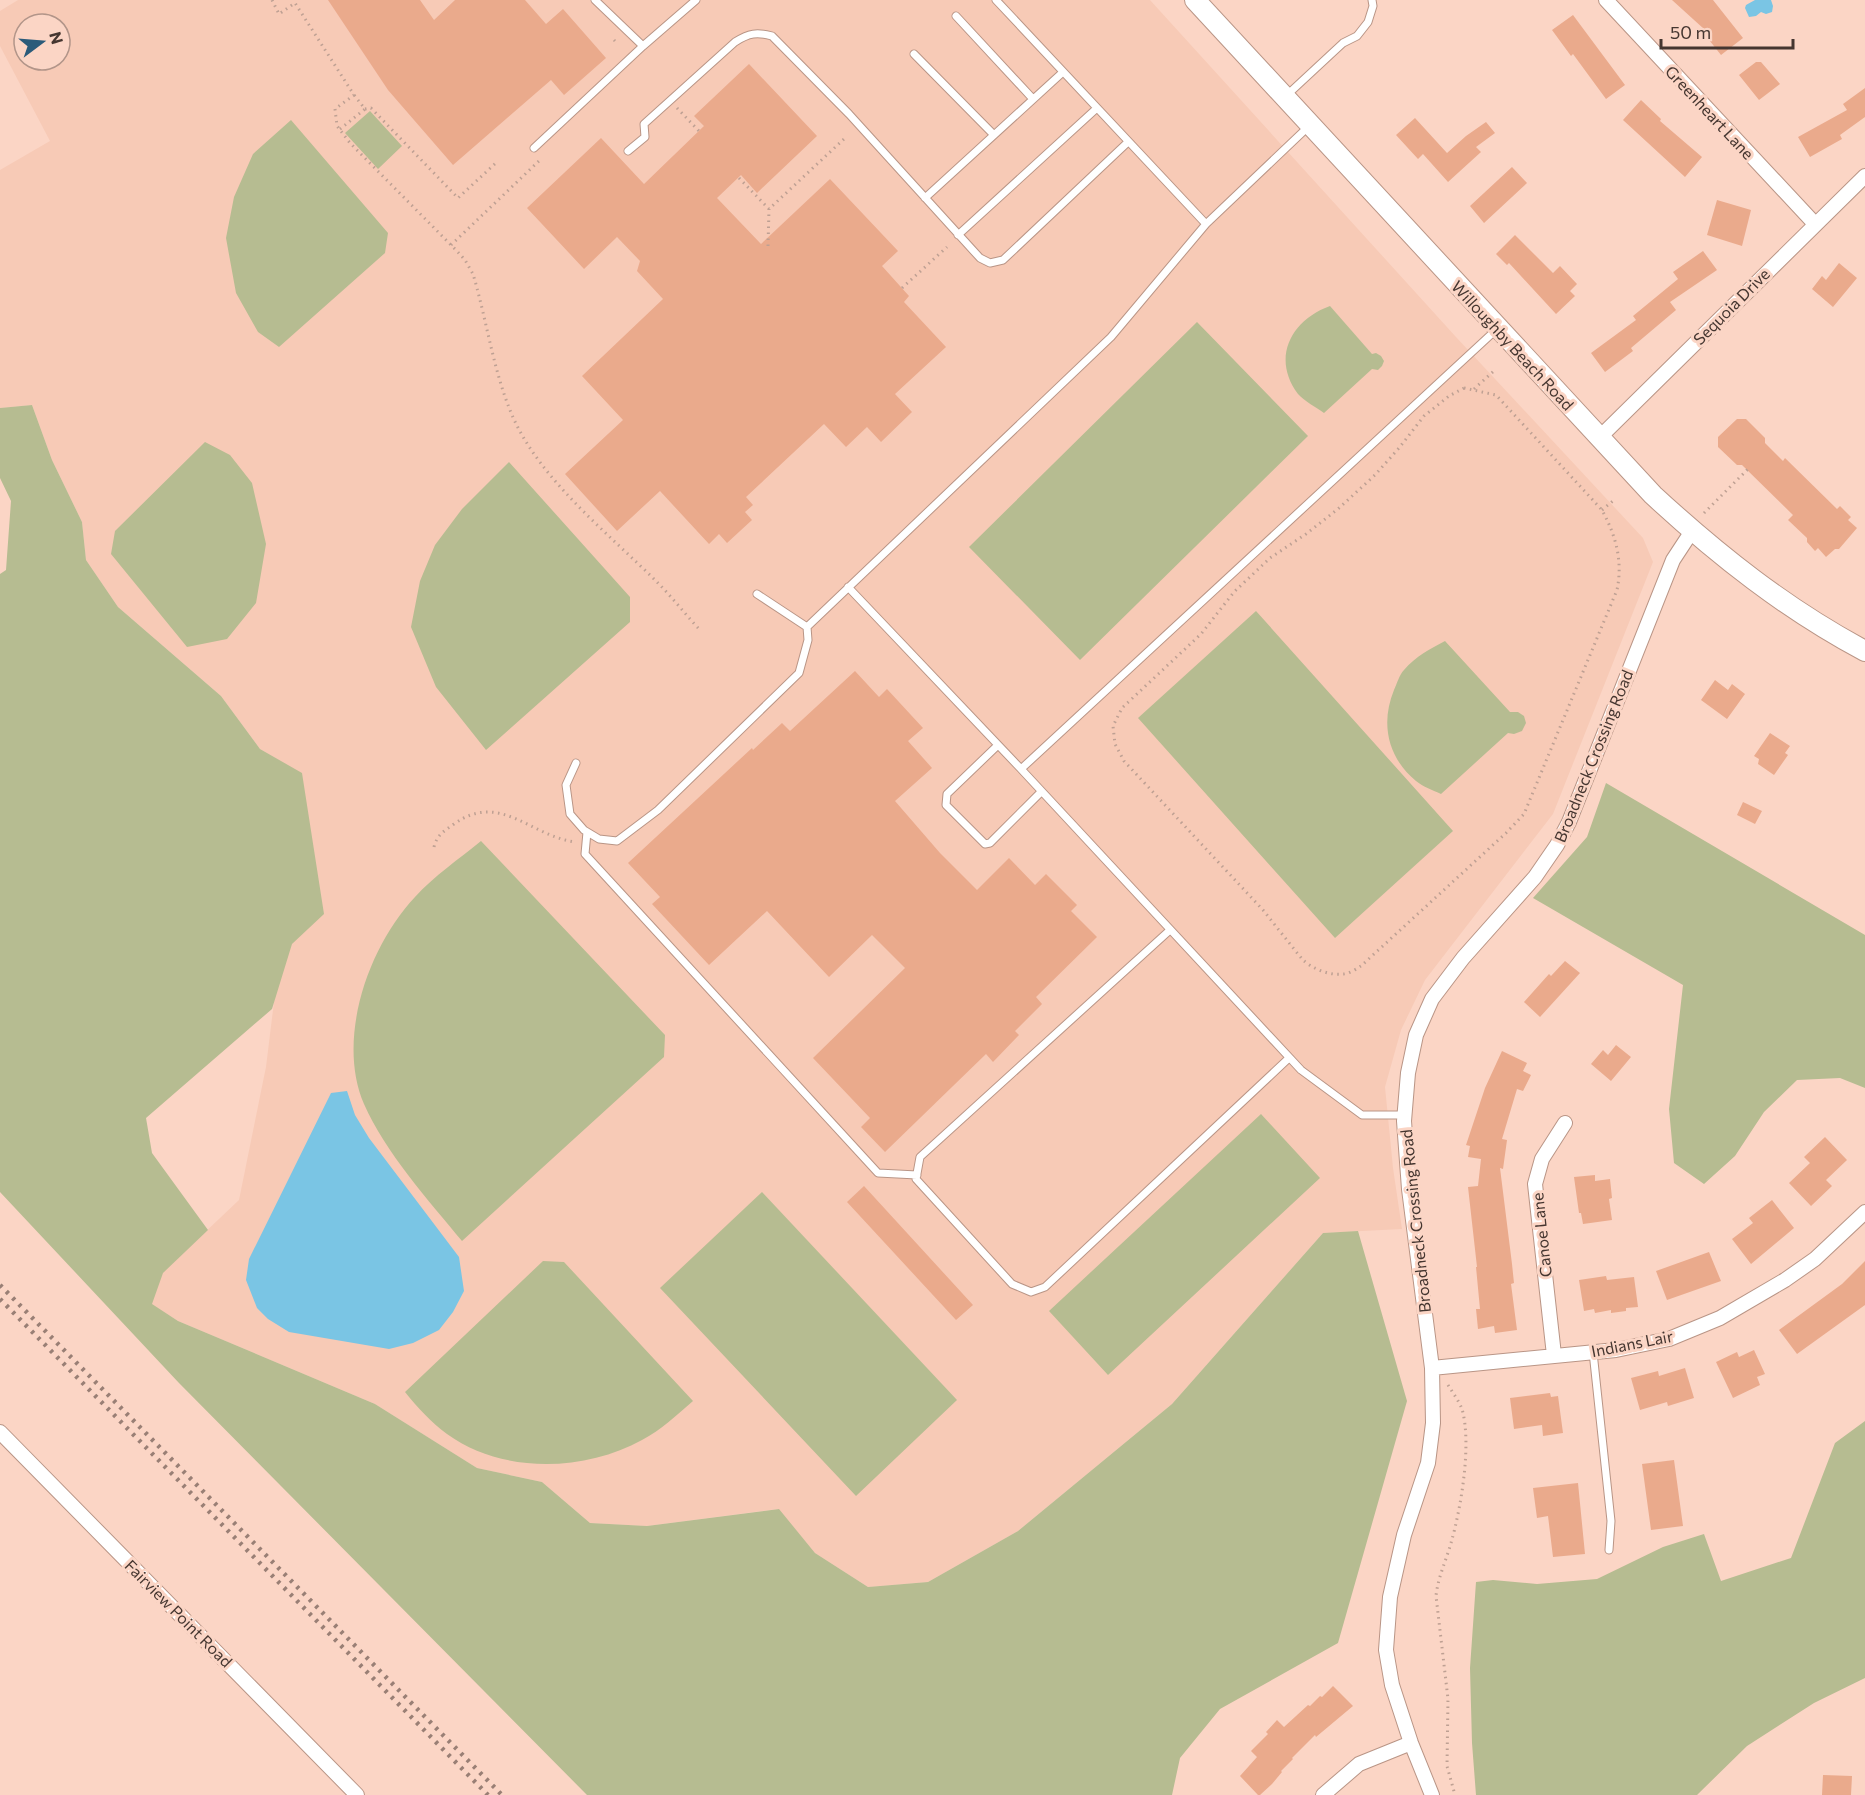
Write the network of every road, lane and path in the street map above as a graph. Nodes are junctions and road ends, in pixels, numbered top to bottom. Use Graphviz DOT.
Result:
graph roads {
  1 [pos="272,0"];
  2 [pos="595,0"];
  3 [pos="696,0"];
  4 [pos="996,0"];
  5 [pos="1195,0"];
  6 [pos="1372,0"];
  7 [pos="1606,0"];
  8 [pos="294,2"];
  9 [pos="956,16"];
  10 [pos="643,46"];
  11 [pos="914,54"];
  12 [pos="1063,72"];
  13 [pos="354,95"];
  14 [pos="1285,97"];
  15 [pos="1033,99"];
  16 [pos="670,101"];
  17 [pos="1097,108"];
  18 [pos="365,109"];
  19 [pos="1311,124"];
  20 [pos="339,129"];
  21 [pos="699,131"];
  22 [pos="994,135"];
  23 [pos="845,138"];
  24 [pos="1128,142"];
  25 [pos="534,148"];
  26 [pos="549,152"];
  27 [pos="628,152"];
  28 [pos="498,161"];
  29 [pos="1865,176"];
  30 [pos="739,178"];
  31 [pos="925,198"];
  32 [pos="769,209"];
  33 [pos="1206,224"];
  34 [pos="1815,224"];
  35 [pos="958,235"];
  36 [pos="451,244"];
  37 [pos="768,246"];
  38 [pos="947,247"];
  39 [pos="902,288"];
  40 [pos="1497,328"];
  41 [pos="1495,370"];
  42 [pos="1474,390"];
  43 [pos="1599,438"];
  44 [pos="1749,468"];
  45 [pos="1614,500"];
  46 [pos="1602,510"];
  47 [pos="1704,513"];
  48 [pos="1692,531"];
  49 [pos="848,587"];
  50 [pos="757,594"];
  51 [pos="807,627"];
  52 [pos="700,630"];
  53 [pos="1865,651"];
  54 [pos="998,745"];
  55 [pos="576,763"];
  56 [pos="1022,769"];
  57 [pos="1041,792"];
  58 [pos="587,832"];
  59 [pos="586,843"];
  60 [pos="434,847"];
  61 [pos="1170,930"];
  62 [pos="1289,1058"];
  63 [pos="1404,1115"];
  64 [pos="1565,1123"];
  65 [pos="916,1175"];
  66 [pos="1865,1212"];
  67 [pos="1593,1352"];
  68 [pos="1554,1355"];
  69 [pos="1432,1368"];
  70 [pos="0,1432"];
  71 [pos="1609,1550"];
  72 [pos="1410,1743"];
  73 [pos="357,1795"];
  74 [pos="1323,1795"];
  75 [pos="1432,1795"];
  76 [pos="1455,1795"];
  1 -- 8 [label="path"];
  2 -- 10 [label="lane"];
  3 -- 10 [label="lane"];
  4 -- 12 [label="lane"];
  5 -- 14 [label="street, Willoughby Beach Road"];
  6 -- 14 [label="lane"];
  7 -- 34 [label="street, Greenheart Lane"];
  8 -- 13 [label="path"];
  9 -- 15 [label="lane"];
  10 -- 25 [label="lane"];
  11 -- 22 [label="lane"];
  12 -- 15 [label="lane"];
  12 -- 17 [label="lane"];
  13 -- 18 [label="path"];
  13 -- 20 [label="path"];
  14 -- 19 [label="street, Willoughby Beach Road"];
  15 -- 22 [label="lane"];
  16 -- 21 [label="path"];
  16 -- 27 [label="lane"];
  16 -- 31 [label="lane"];
  17 -- 24 [label="lane"];
  17 -- 35 [label="lane"];
  18 -- 20 [label="path"];
  18 -- 28 [label="path"];
  19 -- 33 [label="lane"];
  19 -- 40 [label="street, Willoughby Beach Road"];
  20 -- 36 [label="path"];
  22 -- 31 [label="lane"];
  23 -- 32 [label="path"];
  24 -- 33 [label="lane"];
  24 -- 35 [label="lane"];
  26 -- 36 [label="path"];
  29 -- 34 [label="street, Sequoia Drive"];
  30 -- 32 [label="path"];
  31 -- 35 [label="lane"];
  32 -- 37 [label="path"];
  33 -- 49 [label="lane"];
  34 -- 43 [label="street, Sequoia Drive"];
  36 -- 52 [label="path"];
  38 -- 39 [label="path"];
  40 -- 43 [label="street, Willoughby Beach Road"];
  40 -- 56 [label="lane"];
  41 -- 42 [label="path"];
  42 -- 46 [label="path"];
  42 -- 46 [label="path"];
  43 -- 48 [label="street, Willoughby Beach Road"];
  44 -- 47 [label="path"];
  45 -- 46 [label="path"];
  48 -- 53 [label="street, Willoughby Beach Road"];
  48 -- 63 [label="street, Broadneck Crossing Road"];
  49 -- 51 [label="lane"];
  49 -- 54 [label="lane"];
  50 -- 51 [label="lane"];
  51 -- 58 [label="lane"];
  54 -- 56 [label="lane"];
  54 -- 57 [label="lane"];
  55 -- 58 [label="lane"];
  56 -- 57 [label="lane"];
  57 -- 61 [label="lane"];
  58 -- 59 [label="lane"];
  59 -- 60 [label="path"];
  59 -- 65 [label="lane"];
  61 -- 62 [label="lane"];
  61 -- 65 [label="lane"];
  62 -- 63 [label="lane"];
  62 -- 65 [label="lane"];
  63 -- 69 [label="street, Broadneck Crossing Road"];
  64 -- 68 [label="street, Canoe Lane"];
  66 -- 67 [label="street, Indians Lair"];
  67 -- 68 [label="street, Indians Lair"];
  67 -- 71 [label="lane"];
  68 -- 69 [label="street, Indians Lair"];
  69 -- 72 [label="street, Broadneck Crossing Road"];
  69 -- 76 [label="path"];
  70 -- 73 [label="street, Fairview Point Road"];
  72 -- 74 [label="street"];
  72 -- 75 [label="street, Broadneck Crossing Road"];
}
